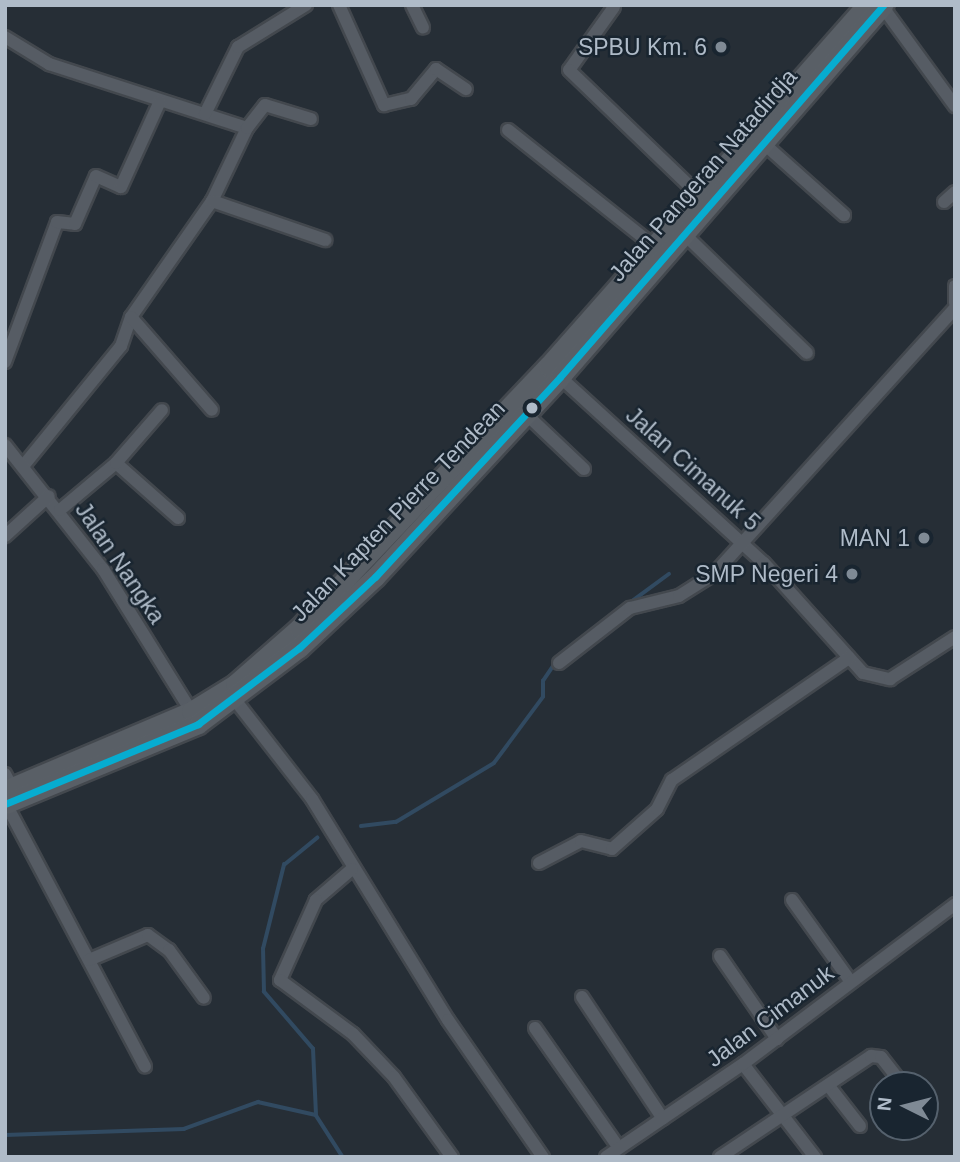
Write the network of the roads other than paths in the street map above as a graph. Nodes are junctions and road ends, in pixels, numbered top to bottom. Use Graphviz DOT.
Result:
graph roads {
  1 [pos="306,5"];
  2 [pos="339,5"];
  3 [pos="412,5"];
  4 [pos="866,5"];
  5 [pos="614,6"];
  6 [pos="883,6"];
  7 [pos="423,28"];
  8 [pos="5,37"];
  9 [pos="466,89"];
  10 [pos="160,101"];
  11 [pos="955,106"];
  12 [pos="205,114"];
  13 [pos="312,119"];
  14 [pos="247,128"];
  15 [pos="508,130"];
  16 [pos="762,142"];
  17 [pos="955,192"];
  18 [pos="698,194"];
  19 [pos="212,201"];
  20 [pos="944,202"];
  21 [pos="844,215"];
  22 [pos="679,229"];
  23 [pos="325,240"];
  24 [pos="654,246"];
  25 [pos="955,286"];
  26 [pos="955,306"];
  27 [pos="131,317"];
  28 [pos="807,354"];
  29 [pos="5,362"];
  30 [pos="554,372"];
  31 [pos="162,410"];
  32 [pos="212,410"];
  33 [pos="526,414"];
  34 [pos="5,445"];
  35 [pos="116,463"];
  36 [pos="24,465"];
  37 [pos="584,469"];
  38 [pos="49,496"];
  39 [pos="436,496"];
  40 [pos="60,510"];
  41 [pos="178,518"];
  42 [pos="5,536"];
  43 [pos="745,545"];
  44 [pos="955,637"];
  45 [pos="849,658"];
  46 [pos="559,663"];
  47 [pos="234,700"];
  48 [pos="191,711"];
  49 [pos="7,792"];
  50 [pos="539,863"];
  51 [pos="352,869"];
  52 [pos="792,900"];
  53 [pos="955,904"];
  54 [pos="720,956"];
  55 [pos="89,960"];
  56 [pos="851,982"];
  57 [pos="582,997"];
  58 [pos="204,998"];
  59 [pos="535,1028"];
  60 [pos="777,1039"];
  61 [pos="743,1064"];
  62 [pos="145,1066"];
  63 [pos="890,1071"];
  64 [pos="828,1085"];
  65 [pos="785,1115"];
  66 [pos="663,1119"];
  67 [pos="860,1126"];
  68 [pos="618,1148"];
  69 [pos="452,1157"];
  70 [pos="544,1157"];
  71 [pos="606,1157"];
  72 [pos="720,1157"];
  73 [pos="815,1157"];
  1 -- 12 [label="street"];
  2 -- 9 [label="street"];
  3 -- 7 [label="street"];
  4 -- 18 [label="main road, Jalan Pangeran Natadirdja"];
  5 -- 18 [label="street"];
  6 -- 11 [label="street"];
  6 -- 16 [label="main road, Jalan Pangeran Natadirdja"];
  8 -- 10 [label="street"];
  10 -- 12 [label="street"];
  10 -- 29 [label="street"];
  12 -- 14 [label="street"];
  13 -- 14 [label="street"];
  14 -- 19 [label="street"];
  15 -- 24 [label="street"];
  16 -- 21 [label="street"];
  16 -- 22 [label="main road, Jalan Pangeran Natadirdja"];
  17 -- 20 [label="street"];
  18 -- 22 [label="main road, Jalan Pangeran Natadirdja"];
  19 -- 23 [label="street"];
  19 -- 27 [label="street"];
  22 -- 24 [label="main road, Jalan Pangeran Natadirdja"];
  22 -- 28 [label="street"];
  22 -- 30 [label="main road, Jalan Pangeran Natadirdja"];
  24 -- 30 [label="main road, Jalan Pangeran Natadirdja"];
  25 -- 26 [label="street"];
  26 -- 43 [label="street"];
  27 -- 32 [label="street"];
  27 -- 36 [label="street"];
  30 -- 33 [label="main road, Jalan Kapten Pierre Tendean"];
  30 -- 39 [label="main road, Jalan Kapten Pierre Tendean"];
  30 -- 43 [label="street, Jalan Cimanuk 5"];
  31 -- 35 [label="street"];
  33 -- 37 [label="street"];
  33 -- 39 [label="main road, Jalan Kapten Pierre Tendean"];
  34 -- 36 [label="street, Jalan Nangka"];
  35 -- 40 [label="street"];
  35 -- 41 [label="street"];
  36 -- 38 [label="street, Jalan Nangka"];
  38 -- 40 [label="street, Jalan Nangka"];
  38 -- 42 [label="street"];
  39 -- 47 [label="main road, Jalan Kapten Pierre Tendean"];
  39 -- 48 [label="main road, Jalan Kapten Pierre Tendean"];
  40 -- 48 [label="street, Jalan Nangka"];
  43 -- 45 [label="street, Jalan Cimanuk 5"];
  43 -- 46 [label="street"];
  44 -- 45 [label="street, Jalan Cimanuk 5"];
  45 -- 50 [label="street"];
  47 -- 49 [label="main road, Jalan Kapten Pierre Tendean"];
  47 -- 51 [label="street"];
  48 -- 49 [label="main road, Jalan Kapten Pierre Tendean"];
  49 -- 55 [label="street"];
  51 -- 69 [label="street"];
  51 -- 70 [label="street"];
  52 -- 56 [label="street"];
  53 -- 56 [label="street, Jalan Cimanuk"];
  54 -- 60 [label="street"];
  55 -- 58 [label="street"];
  55 -- 62 [label="street"];
  56 -- 60 [label="street, Jalan Cimanuk"];
  57 -- 66 [label="street"];
  59 -- 68 [label="street"];
  60 -- 61 [label="street, Jalan Cimanuk"];
  61 -- 65 [label="street"];
  61 -- 66 [label="street, Jalan Cimanuk"];
  63 -- 64 [label="street"];
  64 -- 65 [label="street"];
  64 -- 67 [label="street"];
  65 -- 72 [label="street"];
  65 -- 73 [label="street"];
  66 -- 68 [label="street, Jalan Cimanuk"];
  68 -- 71 [label="street, Jalan Cimanuk"];
}
